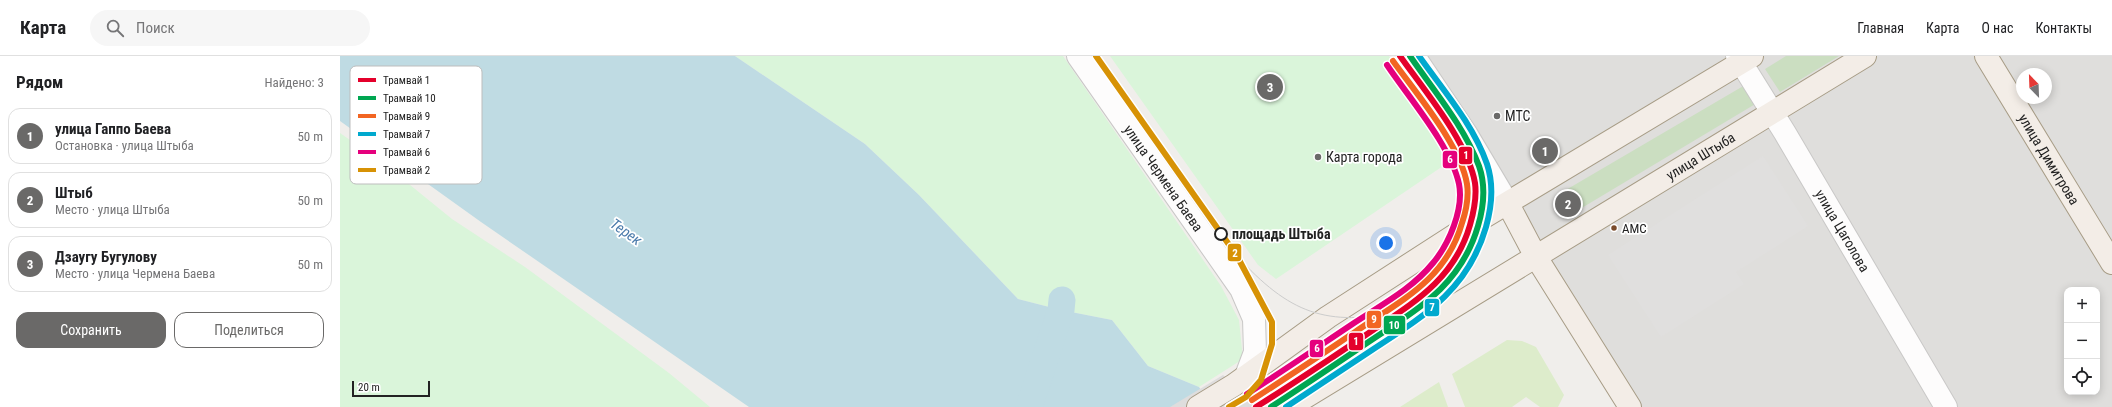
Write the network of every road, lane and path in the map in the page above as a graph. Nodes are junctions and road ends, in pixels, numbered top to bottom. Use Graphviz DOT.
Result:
graph roads {
  1 [pos="1078,56"];
  2 [pos="1414,56"];
  3 [pos="1865,56"];
  4 [pos="1986,56"];
  5 [pos="1743,58"];
  6 [pos="1772,112"];
  7 [pos="1508,204"];
  8 [pos="1536,257"];
  9 [pos="2112,263"];
  10 [pos="1240,380"];
  11 [pos="1198,407"];
  12 [pos="1289,407"];
  13 [pos="1630,407"];
  14 [pos="1946,407"];
  1 -- 10 [label="street, улица Чермена Баева"];
  2 -- 7 [label="street"];
  3 -- 6 [label="main road, улица Штыба"];
  4 -- 9 [label="main road, улица Димитрова"];
  5 -- 6 [label="street, улица Цаголова"];
  5 -- 7 [label="main road"];
  6 -- 8 [label="main road, улица Штыба"];
  6 -- 14 [label="street, улица Цаголова"];
  7 -- 8 [label="main road"];
  7 -- 10 [label="main road"];
  8 -- 12 [label="main road, улица Штыба"];
  8 -- 13 [label="main road"];
  10 -- 11 [label="main road"];
}
